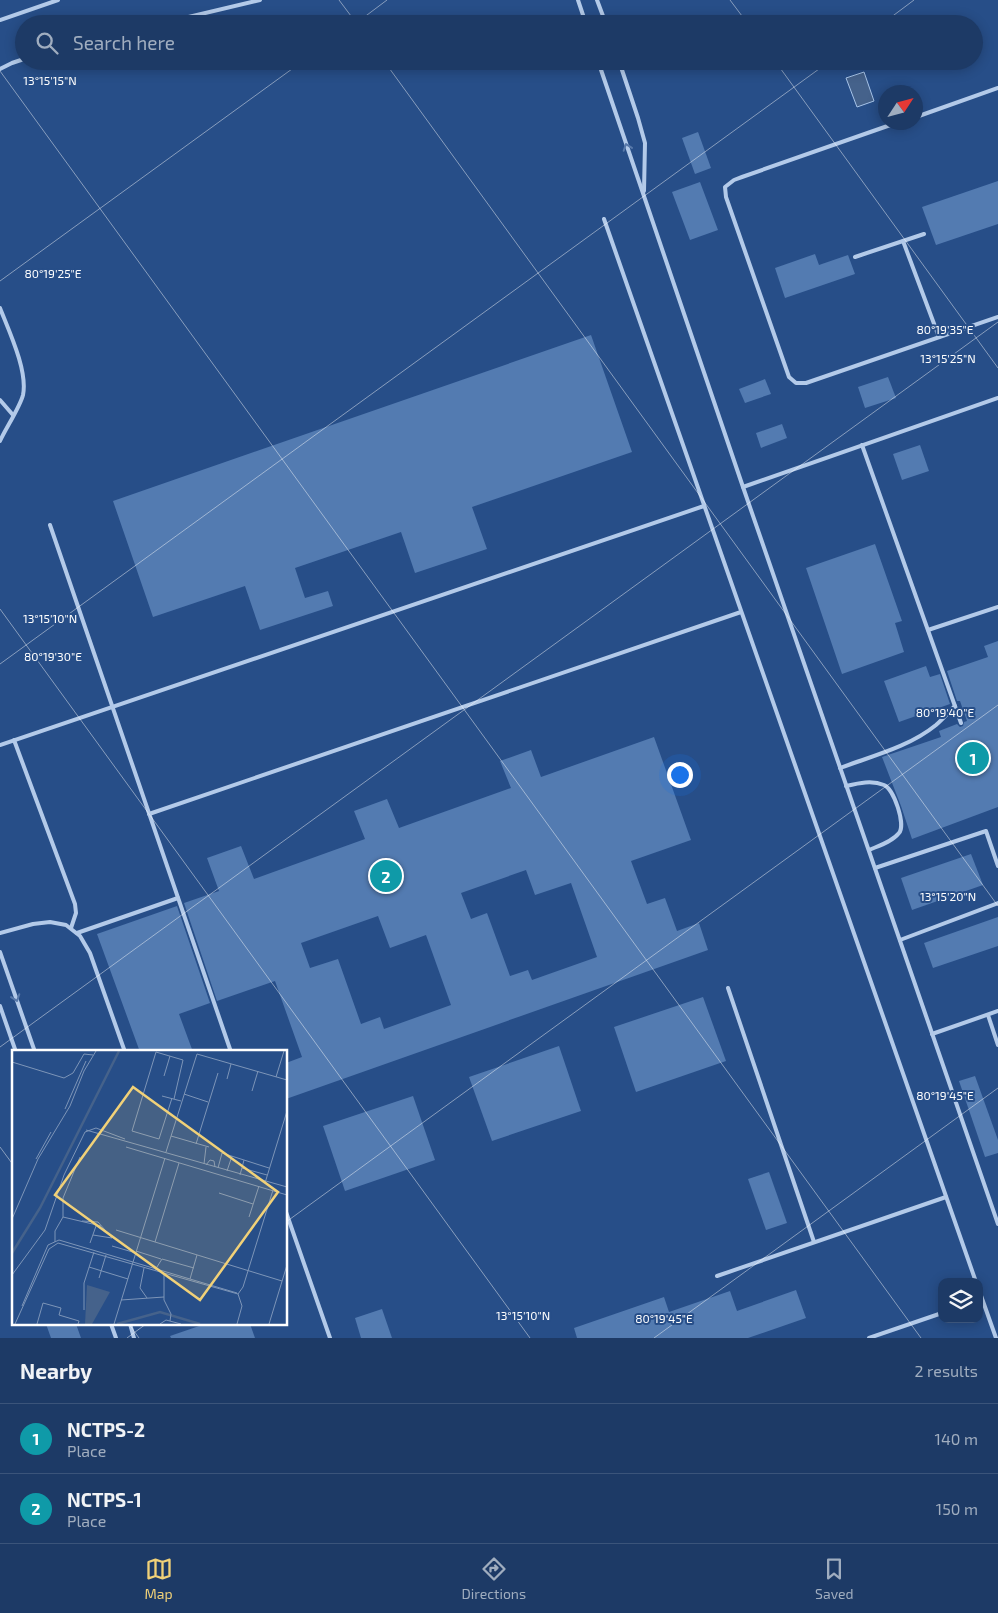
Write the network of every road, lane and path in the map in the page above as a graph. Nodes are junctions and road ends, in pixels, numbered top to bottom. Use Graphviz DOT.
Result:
graph roads {
  1 [pos="58,0"];
  2 [pos="260,0"];
  3 [pos="578,0"];
  4 [pos="598,0"];
  5 [pos="197,15"];
  6 [pos="583,15"];
  7 [pos="603,15"];
  8 [pos="0,20"];
  9 [pos="15,62"];
  10 [pos="0,69"];
  11 [pos="601,70"];
  12 [pos="622,70"];
  13 [pos="998,88"];
  14 [pos="923,115"];
  15 [pos="878,130"];
  16 [pos="644,193"];
  17 [pos="604,219"];
  18 [pos="924,234"];
  19 [pos="903,241"];
  20 [pos="855,257"];
  21 [pos="0,308"];
  22 [pos="998,317"];
  23 [pos="939,337"];
  24 [pos="998,398"];
  25 [pos="0,400"];
  26 [pos="13,415"];
  27 [pos="0,440"];
  28 [pos="862,444"];
  29 [pos="743,487"];
  30 [pos="704,506"];
  31 [pos="50,525"];
  32 [pos="998,607"];
  33 [pos="741,612"];
  34 [pos="928,630"];
  35 [pos="112,706"];
  36 [pos="955,706"];
  37 [pos="961,723"];
  38 [pos="14,740"];
  39 [pos="0,744"];
  40 [pos="840,768"];
  41 [pos="846,786"];
  42 [pos="149,814"];
  43 [pos="869,850"];
  44 [pos="998,866"];
  45 [pos="875,868"];
  46 [pos="178,898"];
  47 [pos="998,904"];
  48 [pos="71,928"];
  49 [pos="0,933"];
  50 [pos="77,933"];
  51 [pos="900,940"];
  52 [pos="0,952"];
  53 [pos="728,988"];
  54 [pos="0,1006"];
  55 [pos="998,1011"];
  56 [pos="988,1015"];
  57 [pos="932,1034"];
  58 [pos="998,1045"];
  59 [pos="15,1050"];
  60 [pos="34,1050"];
  61 [pos="125,1050"];
  62 [pos="230,1050"];
  63 [pos="946,1197"];
  64 [pos="997,1216"];
  65 [pos="288,1218"];
  66 [pos="998,1224"];
  67 [pos="814,1242"];
  68 [pos="717,1276"];
  69 [pos="975,1278"];
  70 [pos="983,1304"];
  71 [pos="938,1314"];
  72 [pos="112,1326"];
  73 [pos="116,1338"];
  74 [pos="330,1338"];
  75 [pos="869,1338"];
  76 [pos="996,1338"];
  1 -- 8 [label="lane"];
  2 -- 5 [label="lane"];
  3 -- 6 [label="lane"];
  4 -- 7 [label="lane"];
  9 -- 10 [label="lane"];
  16 -- 11 [label="lane, one-way"];
  12 -- 16 [label="lane"];
  13 -- 14 [label="lane"];
  15 -- 23 [label="lane"];
  16 -- 29 [label="lane"];
  17 -- 30 [label="lane"];
  18 -- 19 [label="lane"];
  19 -- 20 [label="lane"];
  19 -- 23 [label="lane"];
  21 -- 26 [label="lane"];
  22 -- 23 [label="lane"];
  24 -- 28 [label="lane"];
  25 -- 26 [label="lane"];
  26 -- 27 [label="lane"];
  28 -- 29 [label="lane"];
  28 -- 34 [label="lane"];
  29 -- 40 [label="lane"];
  30 -- 33 [label="lane"];
  30 -- 35 [label="lane"];
  31 -- 35 [label="lane"];
  32 -- 34 [label="lane"];
  33 -- 42 [label="lane"];
  33 -- 63 [label="lane"];
  34 -- 36 [label="lane"];
  35 -- 38 [label="lane"];
  35 -- 42 [label="lane"];
  36 -- 37 [label="lane"];
  36 -- 40 [label="lane"];
  38 -- 39 [label="lane"];
  38 -- 48 [label="lane"];
  40 -- 41 [label="lane"];
  41 -- 43 [label="lane"];
  41 -- 43 [label="lane"];
  42 -- 46 [label="lane"];
  43 -- 45 [label="lane"];
  44 -- 45 [label="lane"];
  45 -- 51 [label="lane"];
  46 -- 50 [label="lane"];
  46 -- 62 [label="lane"];
  47 -- 51 [label="lane"];
  48 -- 49 [label="lane"];
  48 -- 50 [label="lane"];
  50 -- 61 [label="lane"];
  51 -- 57 [label="lane"];
  52 -- 60 [label="lane, one-way"];
  53 -- 67 [label="lane"];
  54 -- 59 [label="lane"];
  55 -- 56 [label="lane"];
  56 -- 57 [label="lane"];
  56 -- 58 [label="lane"];
  57 -- 64 [label="lane"];
  63 -- 67 [label="lane"];
  63 -- 69 [label="lane"];
  64 -- 66 [label="lane"];
  65 -- 74 [label="lane"];
  67 -- 68 [label="lane"];
  70 -- 76 [label="lane"];
  71 -- 75 [label="lane"];
  72 -- 73 [label="lane"];
}
